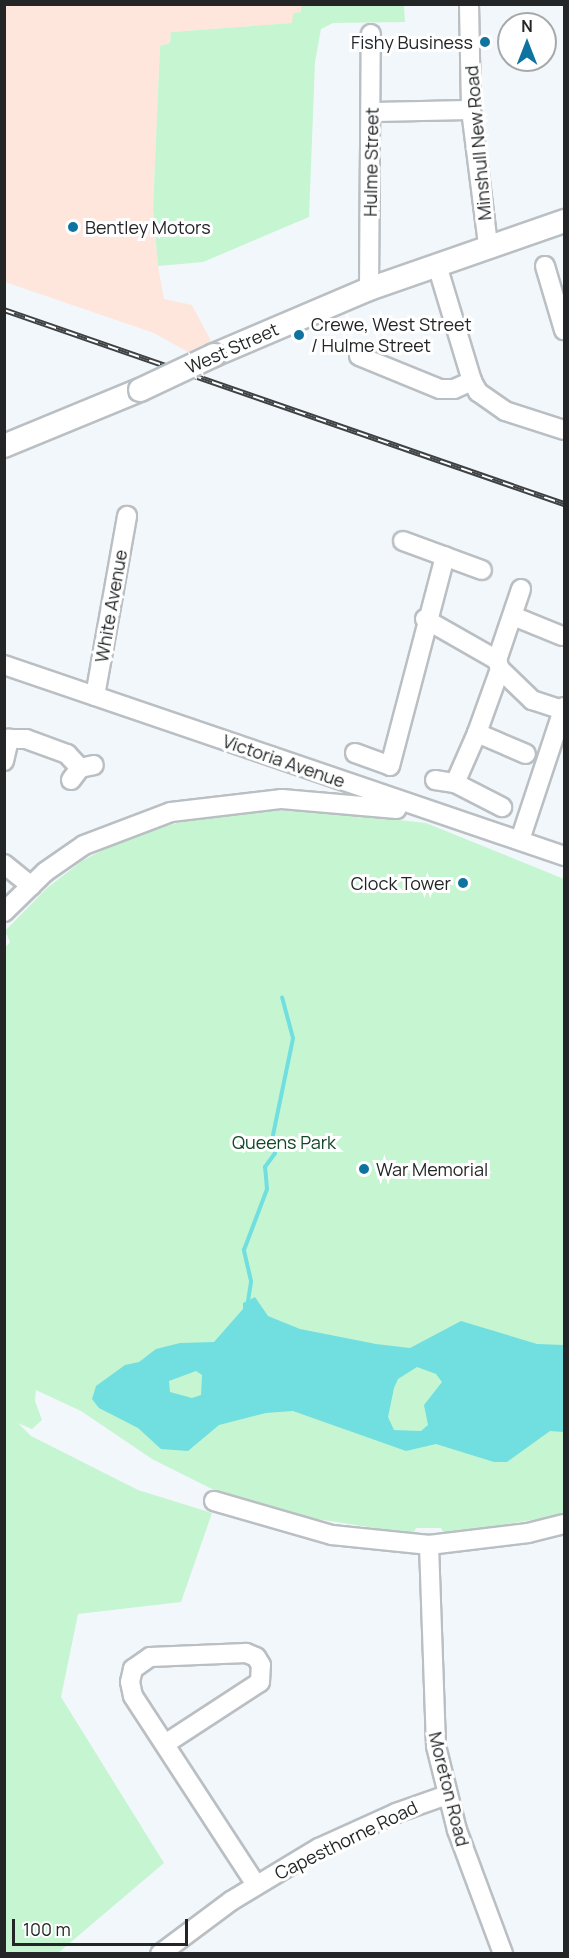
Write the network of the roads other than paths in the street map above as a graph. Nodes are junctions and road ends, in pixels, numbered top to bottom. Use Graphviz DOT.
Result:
graph roads {
  1 [pos="469,4"];
  2 [pos="371,34"];
  3 [pos="471,110"];
  4 [pos="372,112"];
  5 [pos="564,221"];
  6 [pos="488,245"];
  7 [pos="437,265"];
  8 [pos="545,266"];
  9 [pos="369,289"];
  10 [pos="564,330"];
  11 [pos="359,356"];
  12 [pos="472,381"];
  13 [pos="564,430"];
  14 [pos="4,446"];
  15 [pos="127,516"];
  16 [pos="403,541"];
  17 [pos="445,556"];
  18 [pos="482,570"];
  19 [pos="521,589"];
  20 [pos="513,616"];
  21 [pos="425,619"];
  22 [pos="562,636"];
  23 [pos="498,664"];
  24 [pos="4,665"];
  25 [pos="95,696"];
  26 [pos="564,709"];
  27 [pos="477,733"];
  28 [pos="7,739"];
  29 [pos="355,753"];
  30 [pos="526,754"];
  31 [pos="4,761"];
  32 [pos="82,771"];
  33 [pos="324,775"];
  34 [pos="435,780"];
  35 [pos="455,783"];
  36 [pos="314,800"];
  37 [pos="502,807"];
  38 [pos="434,814"];
  39 [pos="519,840"];
  40 [pos="564,856"];
  41 [pos="4,864"];
  42 [pos="31,886"];
  43 [pos="4,912"];
  44 [pos="214,1501"];
  45 [pos="564,1524"];
  46 [pos="429,1545"];
  47 [pos="165,1744"];
  48 [pos="447,1795"];
  49 [pos="256,1884"];
  50 [pos="160,1953"];
  51 [pos="503,1953"];
  1 -- 3 [label="street, Minshull New Road"];
  2 -- 4 [label="street, Hulme Street"];
  3 -- 4 [label="street"];
  3 -- 6 [label="street, Minshull New Road"];
  4 -- 9 [label="street, Hulme Street"];
  5 -- 6 [label="main road, West Street"];
  6 -- 7 [label="main road, West Street"];
  7 -- 9 [label="main road, West Street"];
  7 -- 12 [label="street"];
  8 -- 10 [label="street"];
  9 -- 14 [label="main road, West Street, bridge"];
  11 -- 12 [label="street"];
  12 -- 13 [label="street"];
  15 -- 25 [label="street, White Avenue"];
  16 -- 17 [label="street"];
  17 -- 18 [label="street"];
  17 -- 21 [label="street"];
  19 -- 20 [label="street"];
  20 -- 22 [label="street"];
  20 -- 23 [label="street"];
  21 -- 23 [label="street"];
  21 -- 29 [label="street"];
  23 -- 26 [label="street"];
  23 -- 27 [label="street"];
  24 -- 25 [label="street, Victoria Avenue"];
  25 -- 33 [label="street, Victoria Avenue"];
  26 -- 39 [label="street"];
  27 -- 30 [label="street"];
  27 -- 35 [label="street"];
  28 -- 31 [label="street"];
  28 -- 32 [label="street"];
  33 -- 36 [label="street"];
  33 -- 38 [label="street, Victoria Avenue"];
  34 -- 35 [label="street"];
  35 -- 37 [label="street"];
  36 -- 38 [label="street"];
  36 -- 42 [label="street"];
  38 -- 39 [label="street, Victoria Avenue"];
  39 -- 40 [label="street, Victoria Avenue"];
  41 -- 42 [label="street"];
  42 -- 43 [label="street"];
  44 -- 46 [label="street"];
  45 -- 46 [label="street"];
  46 -- 48 [label="street, Moreton Road"];
  47 -- 47 [label="street"];
  47 -- 49 [label="street"];
  48 -- 49 [label="street, Capesthorne Road"];
  48 -- 51 [label="street, Moreton Road"];
  49 -- 50 [label="street, Capesthorne Road"];
}
